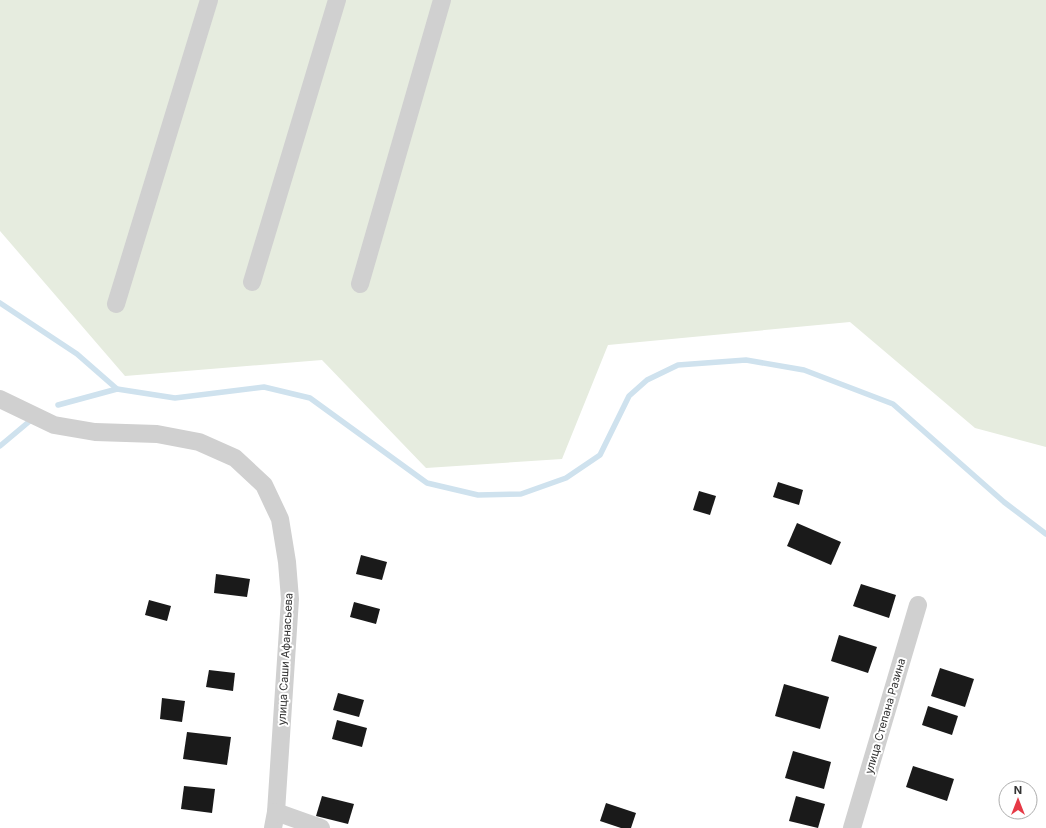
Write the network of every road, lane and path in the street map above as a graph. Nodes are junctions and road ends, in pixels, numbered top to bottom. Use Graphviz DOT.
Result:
graph roads {
  1 [pos="209,0"];
  2 [pos="337,0"];
  3 [pos="442,0"];
  4 [pos="252,282"];
  5 [pos="360,284"];
  6 [pos="116,304"];
  7 [pos="0,399"];
  8 [pos="918,605"];
  9 [pos="275,820"];
  10 [pos="321,828"];
  11 [pos="852,828"];
  1 -- 6 [label="street"];
  2 -- 4 [label="street"];
  3 -- 5 [label="street"];
  7 -- 9 [label="street, улица Саши Афанасьева"];
  8 -- 11 [label="street, улица Степана Разина"];
  9 -- 10 [label="street"];
}
